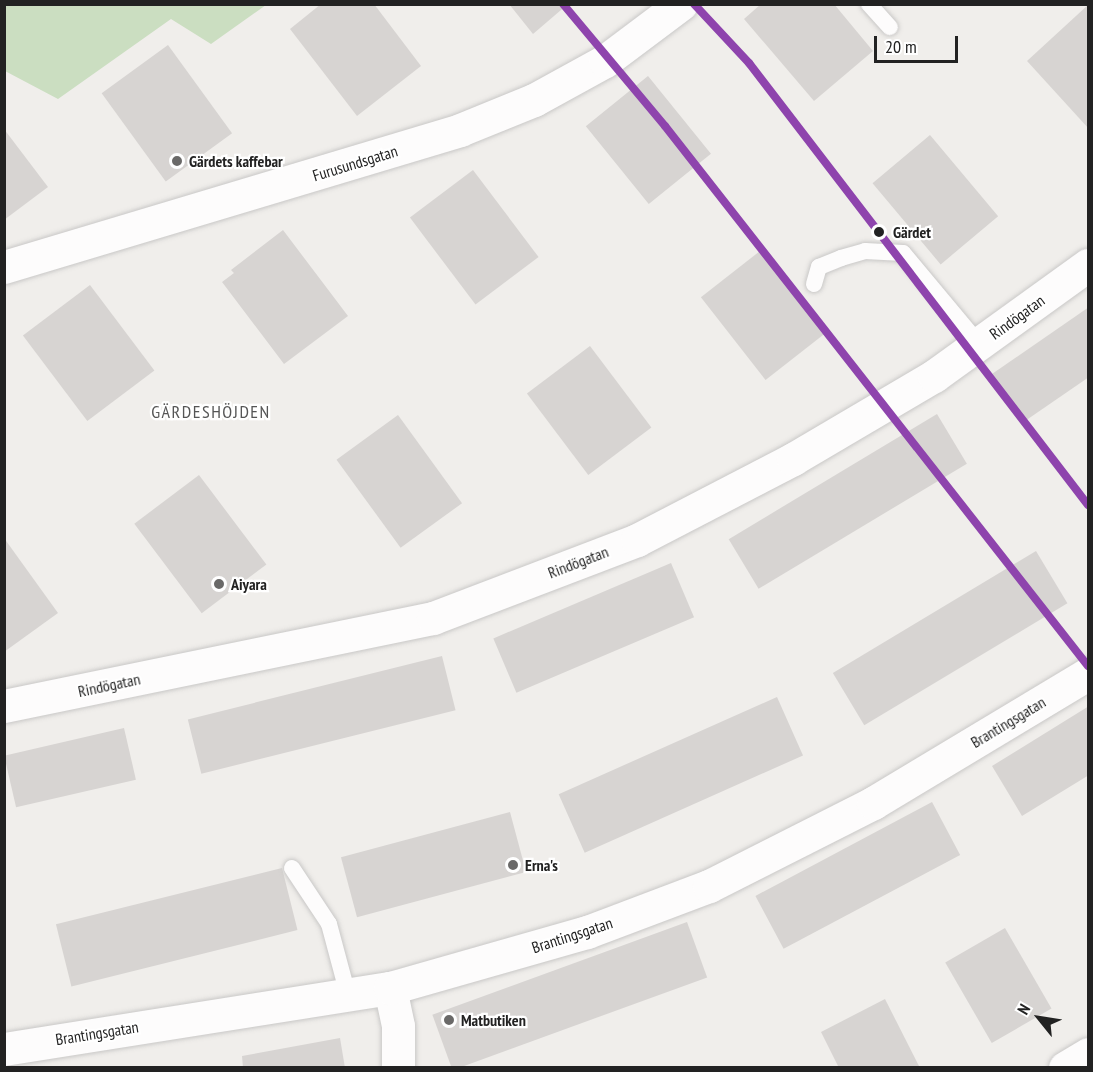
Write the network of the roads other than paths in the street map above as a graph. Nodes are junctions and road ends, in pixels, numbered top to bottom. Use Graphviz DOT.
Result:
graph roads {
  1 [pos="681,4"];
  2 [pos="869,4"];
  3 [pos="890,27"];
  4 [pos="1089,265"];
  5 [pos="4,267"];
  6 [pos="814,284"];
  7 [pos="979,344"];
  8 [pos="1089,674"];
  9 [pos="4,706"];
  10 [pos="292,868"];
  11 [pos="390,988"];
  12 [pos="348,995"];
  13 [pos="4,1049"];
  14 [pos="1089,1054"];
  15 [pos="398,1068"];
  16 [pos="1065,1068"];
  1 -- 5 [label="street, Furusundsgatan"];
  2 -- 3 [label="lane"];
  4 -- 7 [label="street, Rindögatan"];
  6 -- 7 [label="lane"];
  7 -- 9 [label="street, Rindögatan"];
  8 -- 11 [label="street, Brantingsgatan"];
  10 -- 12 [label="lane"];
  11 -- 12 [label="street, Brantingsgatan"];
  11 -- 15 [label="street"];
  12 -- 13 [label="street, Brantingsgatan"];
  14 -- 16 [label="street"];
}
